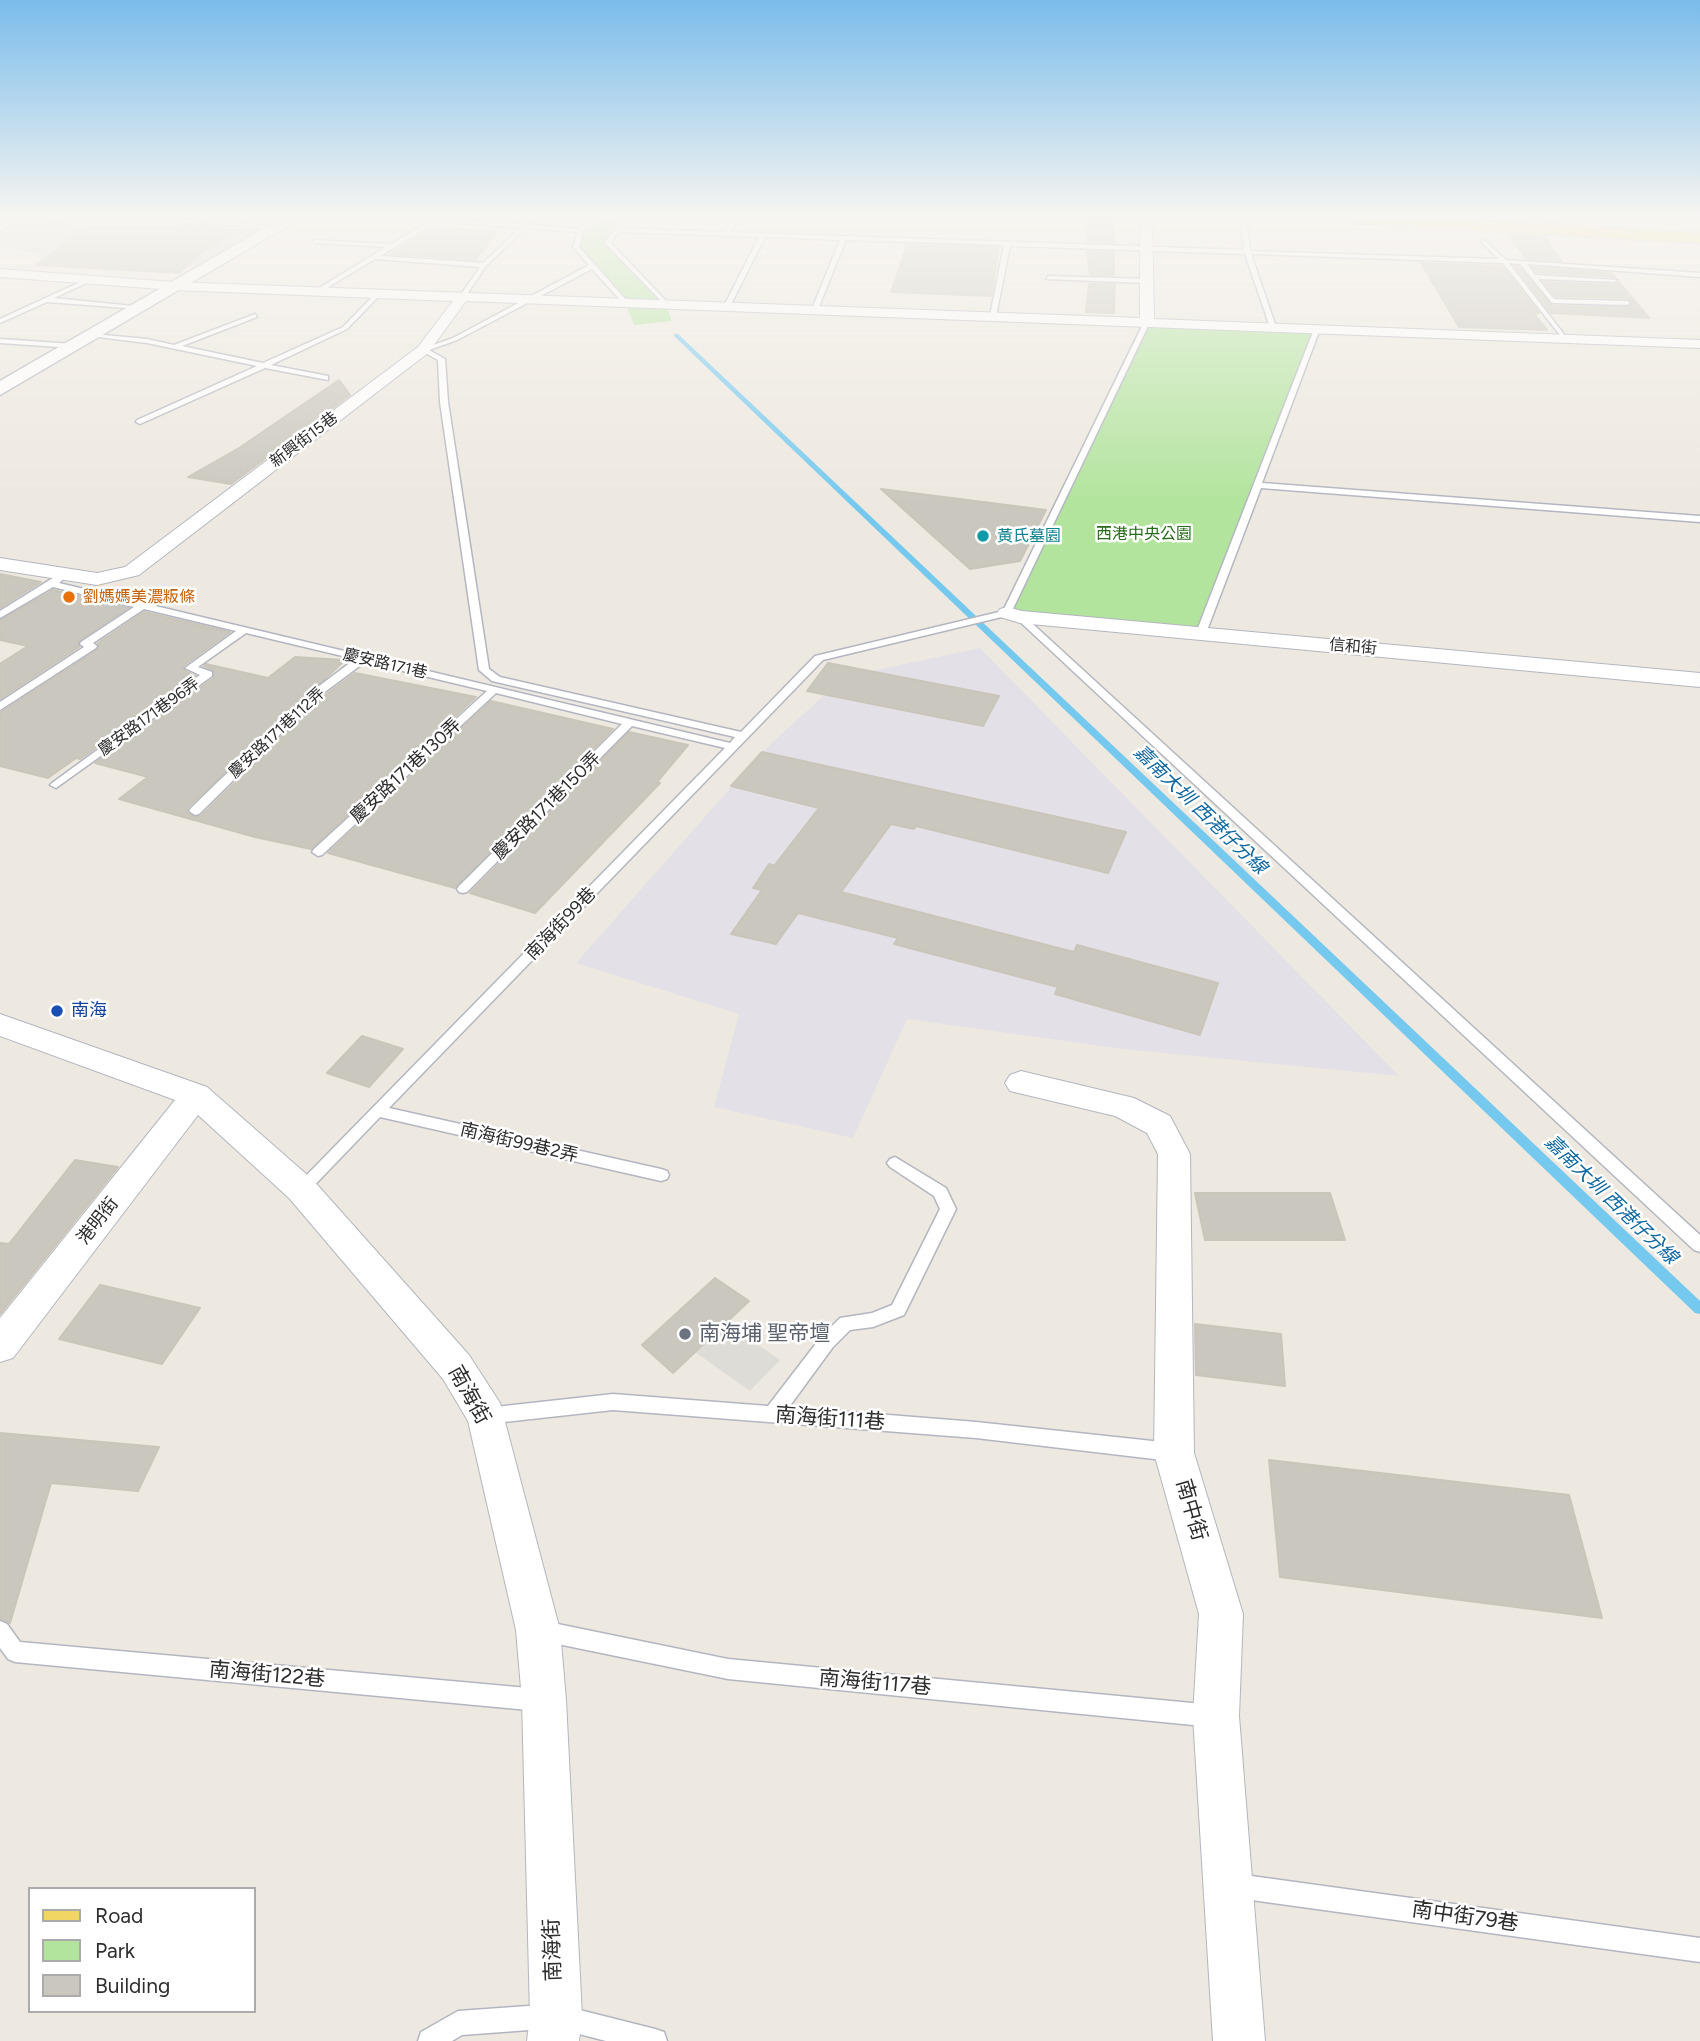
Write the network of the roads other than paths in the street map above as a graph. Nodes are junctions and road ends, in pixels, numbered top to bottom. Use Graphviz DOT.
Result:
graph roads {
  1 [pos="18,313"];
  2 [pos="130,313"];
  3 [pos="359,313"];
  4 [pos="450,313"];
  5 [pos="503,313"];
  6 [pos="923,313"];
  7 [pos="1147,313"];
  8 [pos="1268,313"];
  9 [pos="1545,313"];
  10 [pos="255,316"];
  11 [pos="993,316"];
  12 [pos="0,321"];
  13 [pos="1147,322"];
  14 [pos="1273,327"];
  15 [pos="1317,329"];
  16 [pos="93,336"];
  17 [pos="1564,338"];
  18 [pos="0,341"];
  19 [pos="1700,344"];
  20 [pos="74,346"];
  21 [pos="176,347"];
  22 [pos="423,350"];
  23 [pos="263,365"];
  24 [pos="325,378"];
  25 [pos="0,390"];
  26 [pos="140,422"];
  27 [pos="1259,485"];
  28 [pos="1700,519"];
  29 [pos="0,564"];
  30 [pos="58,579"];
  31 [pos="97,579"];
  32 [pos="143,605"];
  33 [pos="0,615"];
  34 [pos="1014,615"];
  35 [pos="243,631"];
  36 [pos="1201,633"];
  37 [pos="362,659"];
  38 [pos="1700,680"];
  39 [pos="494,690"];
  40 [pos="0,707"];
  41 [pos="631,722"];
  42 [pos="744,736"];
  43 [pos="734,747"];
  44 [pos="56,785"];
  45 [pos="195,811"];
  46 [pos="318,852"];
  47 [pos="463,889"];
  48 [pos="0,1025"];
  49 [pos="1021,1083"];
  50 [pos="196,1096"];
  51 [pos="377,1111"];
  52 [pos="895,1163"];
  53 [pos="660,1175"];
  54 [pos="301,1189"];
  55 [pos="1700,1245"];
  56 [pos="0,1346"];
  57 [pos="774,1415"];
  58 [pos="486,1416"];
  59 [pos="1174,1453"];
  60 [pos="538,1630"];
  61 [pos="0,1631"];
  62 [pos="544,1700"];
  63 [pos="1216,1716"];
  64 [pos="1230,1885"];
  65 [pos="1700,1950"];
  66 [pos="555,2029"];
  67 [pos="430,2041"];
  68 [pos="655,2041"];
  69 [pos="1239,2041"];
  1 -- 12 [label="lane"];
  2 -- 16 [label="main road"];
  3 -- 23 [label="lane"];
  4 -- 22 [label="street, 新興街15巷"];
  5 -- 22 [label="lane"];
  6 -- 11 [label="street"];
  7 -- 13 [label="street"];
  8 -- 14 [label="lane"];
  9 -- 17 [label="lane"];
  10 -- 21 [label="lane"];
  11 -- 13 [label="street"];
  13 -- 14 [label="street"];
  13 -- 34 [label="lane"];
  14 -- 15 [label="street"];
  15 -- 17 [label="street"];
  15 -- 27 [label="lane"];
  16 -- 20 [label="main road"];
  16 -- 21 [label="lane"];
  17 -- 19 [label="street"];
  18 -- 20 [label="lane"];
  20 -- 25 [label="main road"];
  21 -- 23 [label="lane"];
  22 -- 31 [label="street, 新興街15巷"];
  22 -- 42 [label="lane"];
  23 -- 24 [label="lane"];
  23 -- 26 [label="lane"];
  27 -- 28 [label="lane"];
  27 -- 36 [label="lane"];
  29 -- 30 [label="street, 慶安路171巷"];
  30 -- 31 [label="street, 慶安路171巷"];
  30 -- 32 [label="lane, 慶安路171巷"];
  30 -- 33 [label="lane"];
  32 -- 35 [label="lane, 慶安路171巷"];
  32 -- 40 [label="lane"];
  34 -- 36 [label="street, 信和街"];
  34 -- 42 [label="lane, 南海街99巷"];
  34 -- 55 [label="lane"];
  35 -- 37 [label="lane, 慶安路171巷"];
  35 -- 44 [label="lane, 慶安路171巷96弄"];
  36 -- 38 [label="street, 信和街"];
  37 -- 39 [label="lane, 慶安路171巷"];
  37 -- 45 [label="lane, 慶安路171巷112弄"];
  39 -- 41 [label="lane, 慶安路171巷"];
  39 -- 46 [label="lane, 慶安路171巷130弄"];
  41 -- 43 [label="lane, 慶安路171巷"];
  41 -- 47 [label="lane, 慶安路171巷150弄"];
  42 -- 43 [label="lane, 南海街99巷"];
  43 -- 51 [label="lane, 南海街99巷"];
  48 -- 50 [label="street, 南海街"];
  49 -- 59 [label="street, 南中街"];
  50 -- 54 [label="street, 南海街"];
  50 -- 56 [label="street, 港明街"];
  51 -- 53 [label="lane, 南海街99巷2弄"];
  51 -- 54 [label="lane, 南海街99巷"];
  52 -- 57 [label="lane"];
  54 -- 58 [label="street, 南海街"];
  57 -- 58 [label="lane, 南海街111巷"];
  57 -- 59 [label="lane, 南海街111巷"];
  58 -- 60 [label="street, 南海街"];
  59 -- 63 [label="street, 南中街"];
  60 -- 62 [label="street, 南海街"];
  60 -- 63 [label="lane, 南海街117巷"];
  61 -- 62 [label="lane, 南海街122巷"];
  62 -- 66 [label="street, 南海街"];
  63 -- 64 [label="street, 南中街"];
  64 -- 65 [label="lane, 南中街79巷"];
  64 -- 69 [label="street, 南中街"];
  66 -- 67 [label="lane"];
  66 -- 68 [label="lane"];
}
